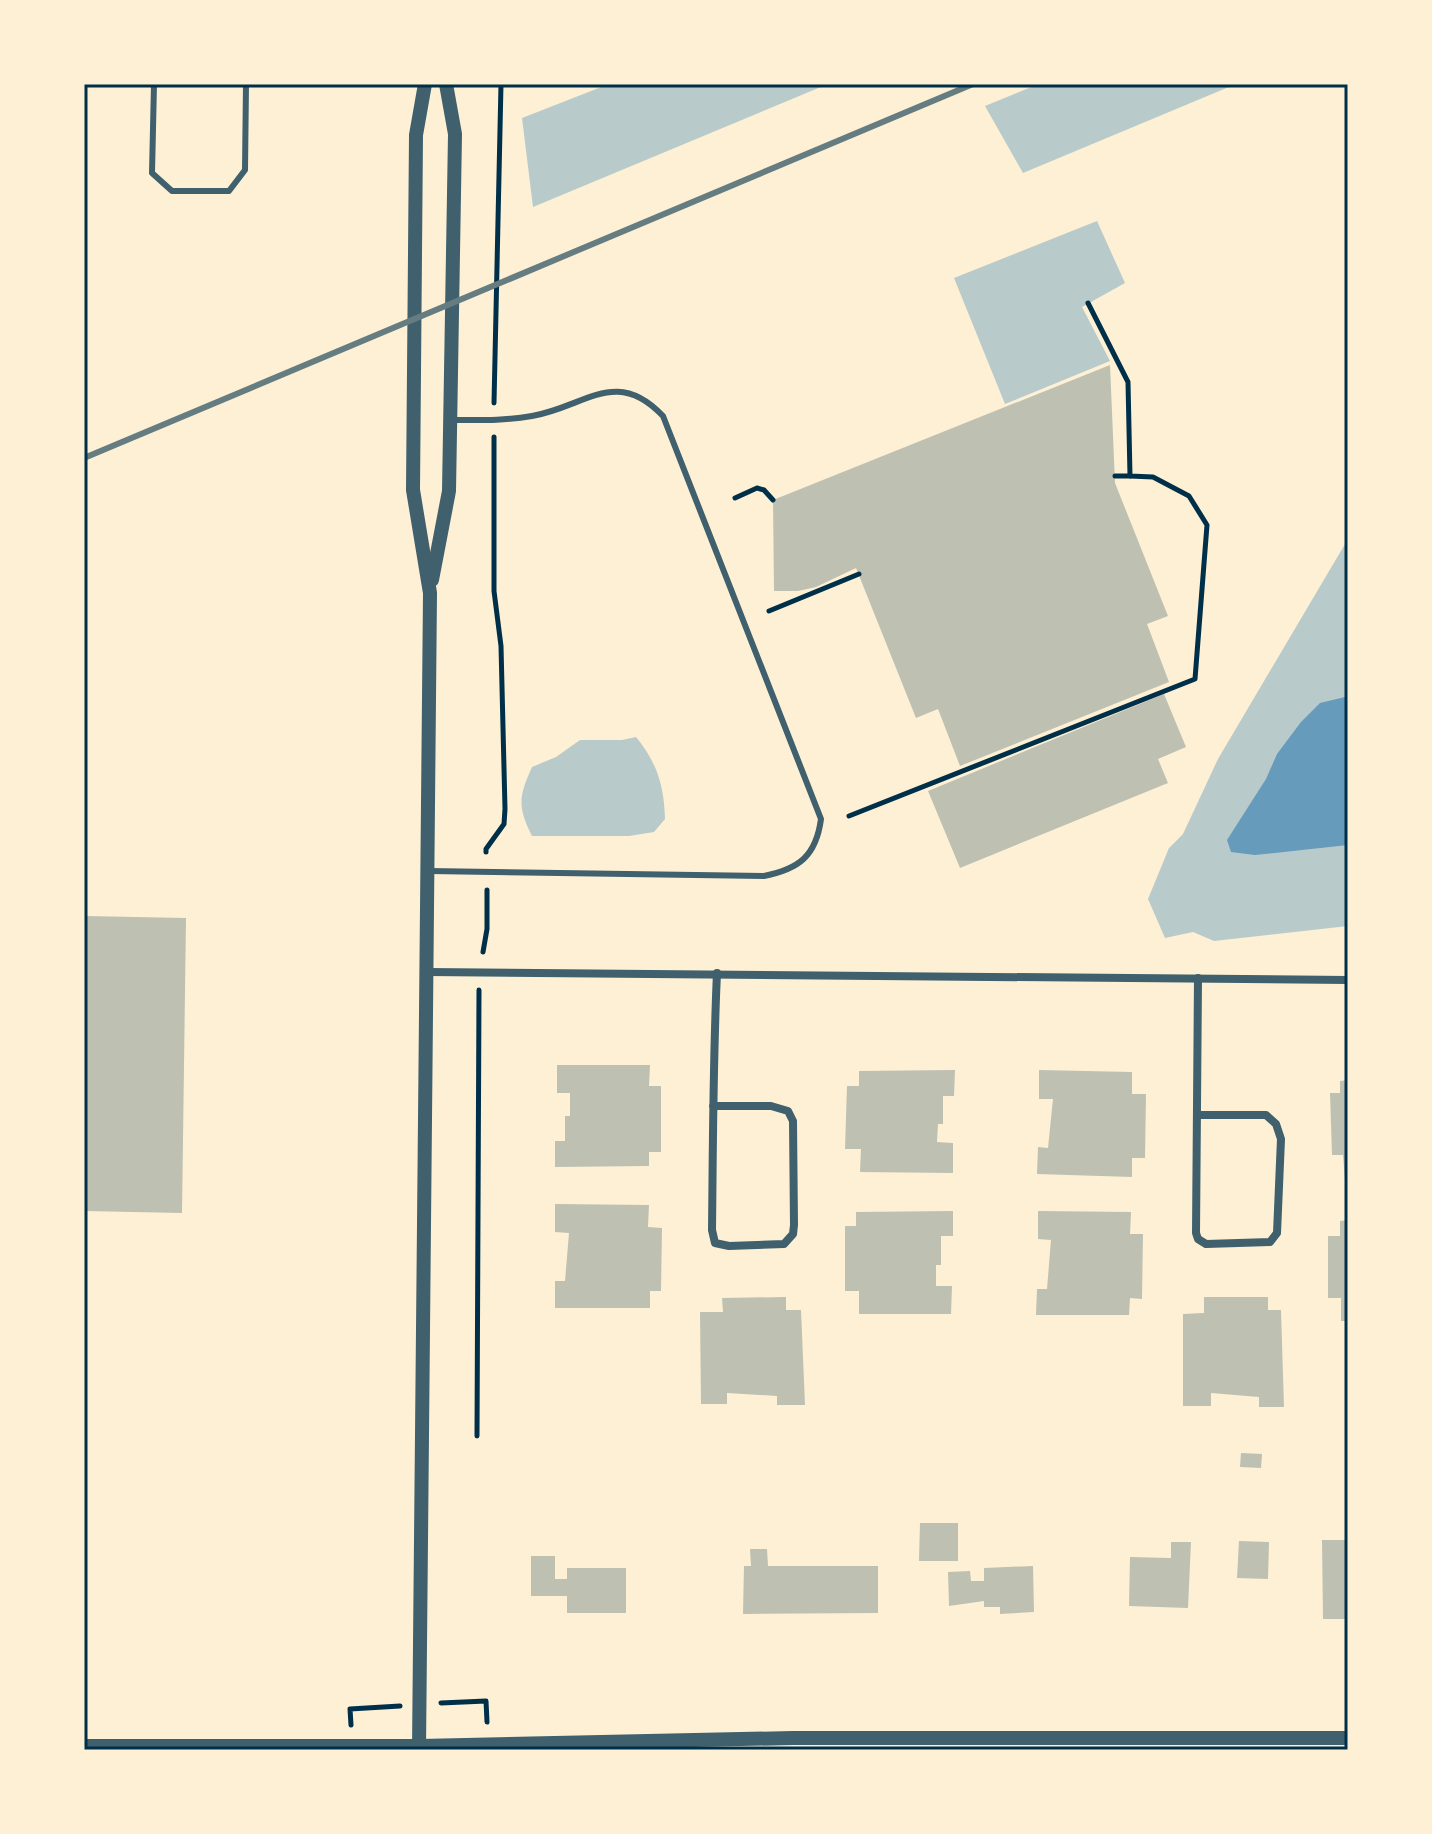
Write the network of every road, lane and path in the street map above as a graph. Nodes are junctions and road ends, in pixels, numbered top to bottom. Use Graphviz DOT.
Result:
graph roads {
  1 [pos="154,84"];
  2 [pos="246,84"];
  3 [pos="425,84"];
  4 [pos="446,84"];
  5 [pos="501,84"];
  6 [pos="1088,303"];
  7 [pos="450,420"];
  8 [pos="494,420"];
  9 [pos="1115,476"];
  10 [pos="1130,476"];
  11 [pos="735,498"];
  12 [pos="773,500"];
  13 [pos="859,574"];
  14 [pos="430,593"];
  15 [pos="769,611"];
  16 [pos="849,816"];
  17 [pos="429,871"];
  18 [pos="487,872"];
  19 [pos="480,971"];
  20 [pos="428,972"];
  21 [pos="717,973"];
  22 [pos="1198,978"];
  23 [pos="1348,980"];
  24 [pos="713,1106"];
  25 [pos="1197,1115"];
  26 [pos="477,1436"];
  27 [pos="1348,1738"];
  28 [pos="792,1744"];
  29 [pos="84,1746"];
  30 [pos="420,1748"];
  1 -- 2 [label="lane"];
  3 -- 14 [label="street"];
  4 -- 7 [label="street"];
  5 -- 8 [label="path"];
  6 -- 10 [label="path"];
  7 -- 8 [label="lane"];
  7 -- 14 [label="street"];
  8 -- 18 [label="path"];
  8 -- 18 [label="lane"];
  9 -- 10 [label="path"];
  10 -- 16 [label="path"];
  11 -- 12 [label="path"];
  13 -- 15 [label="path"];
  14 -- 17 [label="street"];
  17 -- 18 [label="lane"];
  17 -- 20 [label="street"];
  18 -- 19 [label="path"];
  19 -- 20 [label="street"];
  19 -- 21 [label="street"];
  19 -- 26 [label="path"];
  20 -- 30 [label="street"];
  21 -- 22 [label="street"];
  21 -- 24 [label="street"];
  22 -- 23 [label="street"];
  22 -- 25 [label="street"];
  24 -- 24 [label="street"];
  25 -- 25 [label="street"];
  27 -- 28 [label="street"];
  28 -- 30 [label="street"];
  29 -- 30 [label="street"];
}
